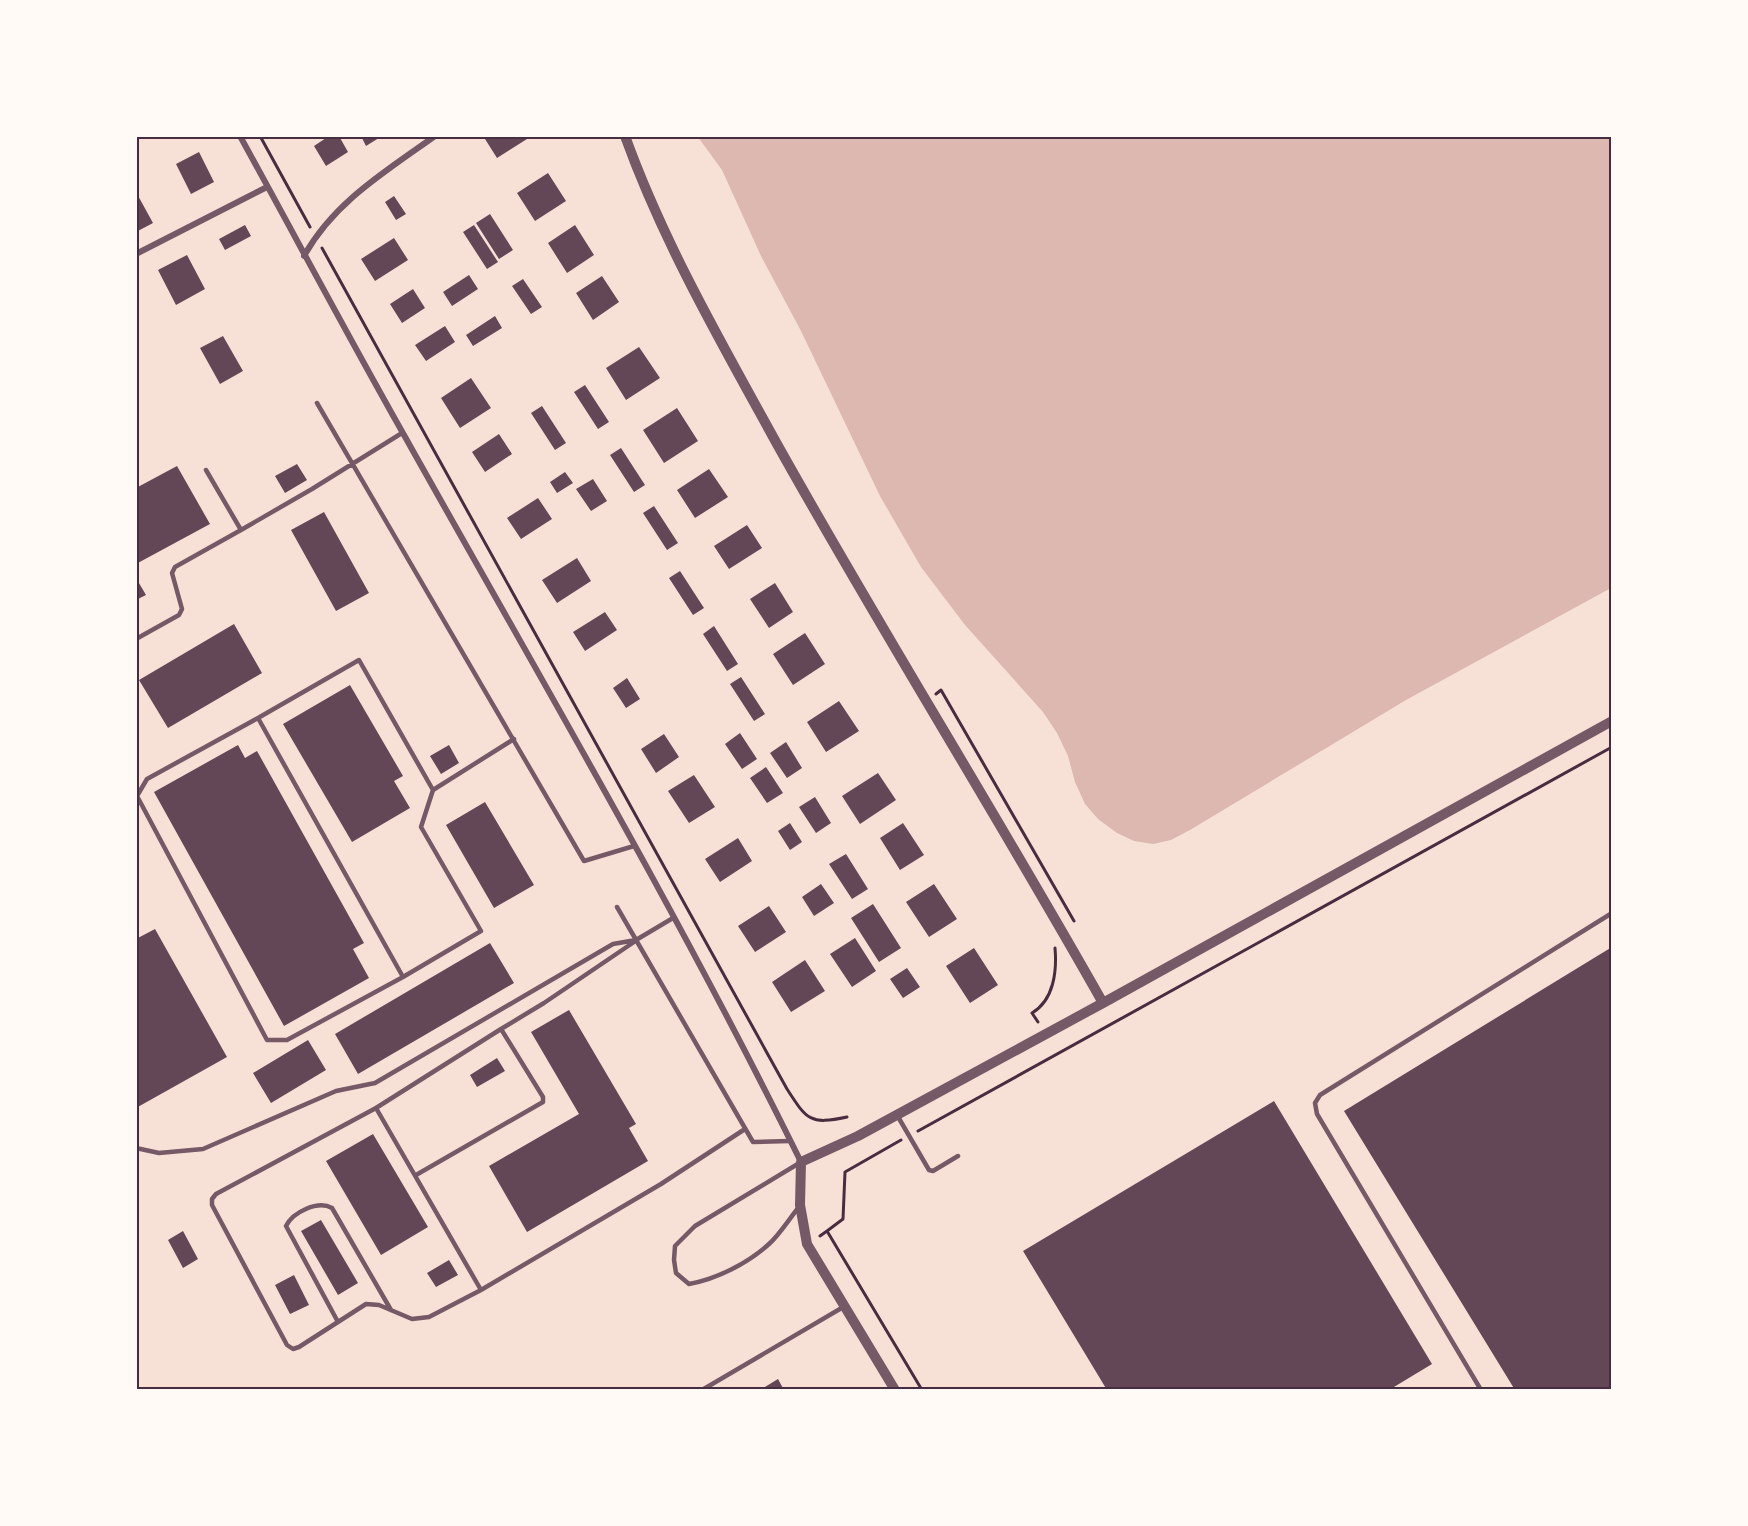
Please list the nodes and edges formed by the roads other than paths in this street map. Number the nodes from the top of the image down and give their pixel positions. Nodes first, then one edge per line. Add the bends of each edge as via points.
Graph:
1 (240, 136) edge
2 (435, 136) edge
3 (625, 136) edge
4 (267, 187) junction
5 (136, 254) edge
6 (304, 256) junction
7 (317, 402) dead end
8 (402, 433) junction
9 (352, 463) junction
10 (206, 470) dead end
11 (241, 530) junction
12 (136, 639) edge
13 (258, 717) junction
14 (1611, 721) edge
15 (514, 739) junction
16 (433, 790) junction
17 (634, 846) junction
18 (617, 907) dead end
19 (1611, 913) edge
20 (673, 918) junction
21 (636, 940) junction
22 (403, 977) junction
23 (1103, 1003) junction
24 (501, 1029) junction
25 (376, 1108) junction
26 (897, 1114) junction
27 (746, 1130) junction
28 (790, 1141) junction
29 (136, 1148) edge
30 (958, 1156) dead end
31 (801, 1162) junction
32 (416, 1175) junction
33 (800, 1205) junction
34 (481, 1290) junction
35 (845, 1306) junction
36 (391, 1310) junction
37 (338, 1322) junction
38 (702, 1389) edge
39 (895, 1389) edge
40 (1481, 1389) edge

1 - 4 street
2 - 6 street via 368,182 315,236
3 - 23 street via 641,180 714,330 810,503
4 - 5 street
4 - 6 street
6 - 8 street
7 - 9 lane
8 - 9 lane
8 - 17 street
9 - 11 lane
9 - 15 lane
10 - 11 lane
11 - 12 lane via 175,567 172,573 182,609 179,615
13 - 16 lane via 359,660
13 - 22 lane
13 - 22 lane via 147,779 137,796 267,1040 287,1040
14 - 23 street
15 - 16 lane
15 - 17 lane via 584,861
16 - 22 lane via 421,827 481,931
17 - 20 street
18 - 21 lane
19 - 40 lane via 1320,1095 1315,1103 1317,1114
20 - 21 lane
20 - 28 street
21 - 24 lane
21 - 27 lane
21 - 29 lane via 613,944 375,1083 336,1091 203,1149 159,1153
23 - 26 street
24 - 25 lane
24 - 32 lane via 543,1102
25 - 32 lane
25 - 37 lane via 213,1199 212,1205 287,1345 299,1347
26 - 30 lane via 929,1170
26 - 31 street
27 - 28 lane via 753,1142
27 - 34 lane
28 - 31 street
31 - 33 street
31 - 33 lane via 695,1226 675,1246 676,1273 689,1284 731,1270 769,1244
32 - 34 lane
33 - 35 street via 807,1244
34 - 36 lane via 429,1317 412,1319
35 - 38 lane
35 - 39 street
36 - 37 lane via 366,1304
36 - 37 lane via 332,1208 315,1205 289,1220 286,1226

